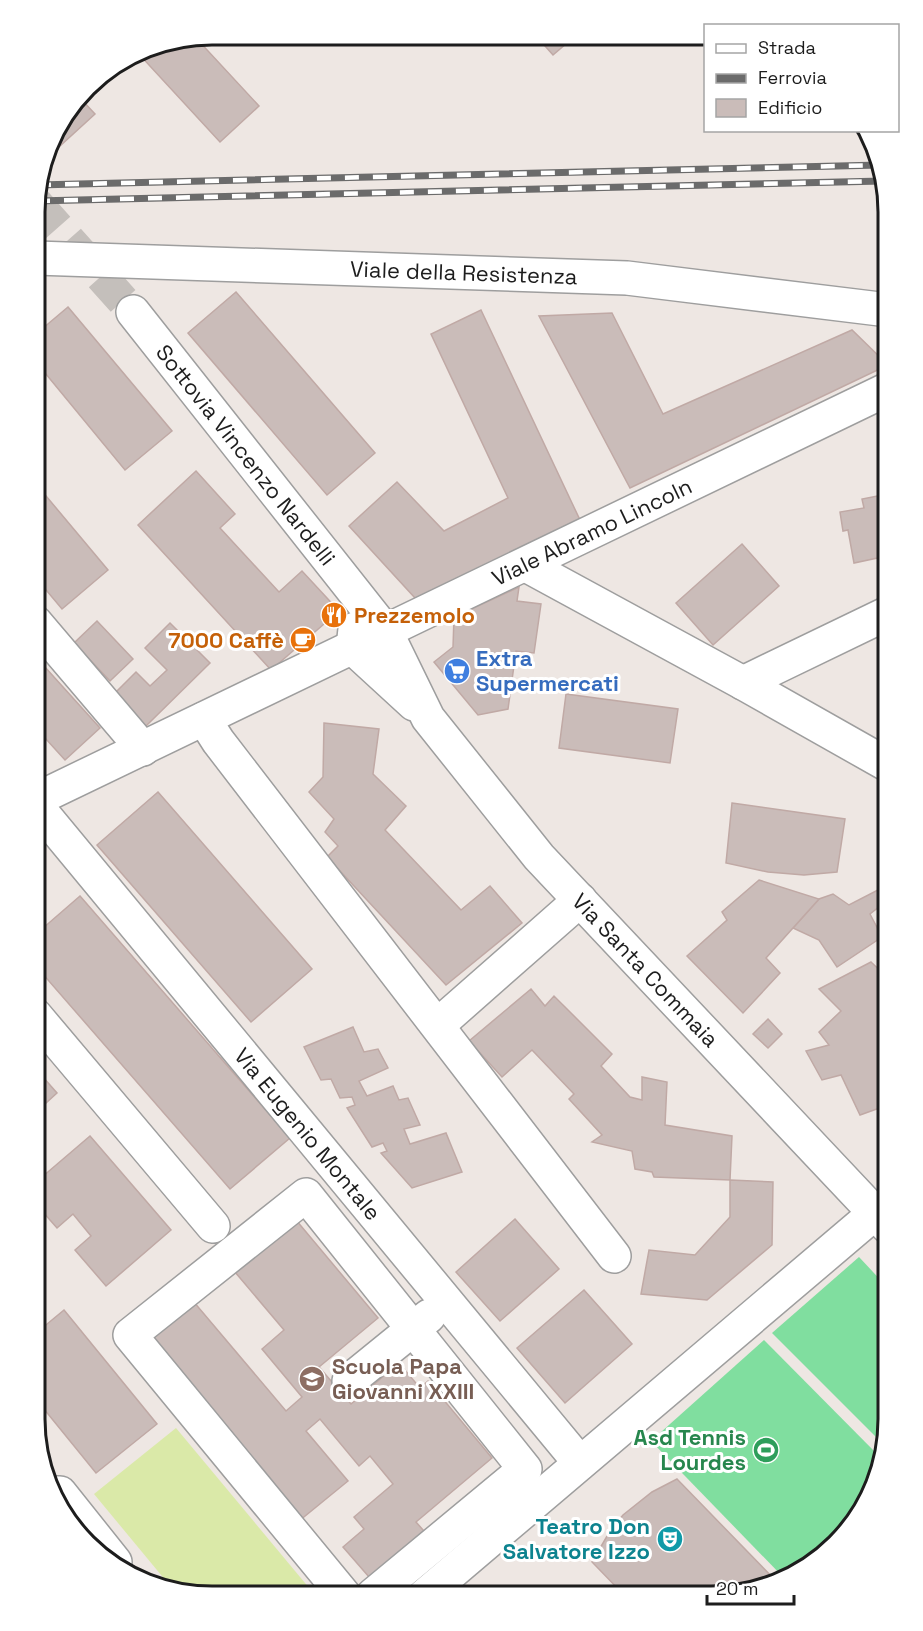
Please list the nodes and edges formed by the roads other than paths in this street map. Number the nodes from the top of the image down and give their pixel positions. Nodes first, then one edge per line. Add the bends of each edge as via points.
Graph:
1 (45, 258) edge
2 (878, 309) edge
3 (133, 312) tunnel mouth
4 (878, 393) edge
5 (526, 565) junction
6 (358, 597) junction
7 (878, 618) edge
8 (386, 632) junction
9 (45, 635) edge
10 (353, 648) junction
11 (743, 683) junction
12 (428, 718) junction
13 (204, 719) junction
14 (143, 749) junction
15 (878, 759) edge
16 (45, 797) edge
17 (45, 814) edge
18 (580, 900) junction
19 (438, 1025) junction
20 (45, 1027) edge
21 (878, 1213) edge
22 (878, 1224) edge
23 (213, 1226) dead end
24 (614, 1256) dead end
25 (446, 1301) junction
26 (413, 1329) junction
27 (349, 1381) dead end
28 (580, 1462) junction
29 (67, 1502) edge
30 (99, 1542) edge
31 (337, 1586) edge
32 (385, 1586) edge
33 (436, 1586) edge

1 - 2 street, Viale della Resistenza via 627,278
3 - 6 street, Sottovia Vincenzo Nardelli
4 - 5 street, Viale Abramo Lincoln
5 - 8 street, Viale Abramo Lincoln
5 - 11 street
6 - 8 street, Sottovia Vincenzo Nardelli
6 - 10 street
7 - 11 street
8 - 10 street, Viale Abramo Lincoln
8 - 12 street, Via Santa Commaia
9 - 14 street
10 - 12 street, Via Santa Commaia
10 - 13 street, Viale Abramo Lincoln
11 - 15 street
12 - 18 street, Via Santa Commaia via 539,857
13 - 14 street, Viale Abramo Lincoln
13 - 19 street
14 - 16 street, Viale Abramo Lincoln
17 - 25 street, Via Eugenio Montale
18 - 19 street
18 - 21 street, Via Santa Commaia
19 - 24 street
20 - 23 street
22 - 28 street
25 - 26 street
25 - 28 street, Via Eugenio Montale
26 - 27 street
26 - 31 street via 306,1195 130,1335
26 - 32 street via 525,1469
28 - 33 street
29 - 30 street

